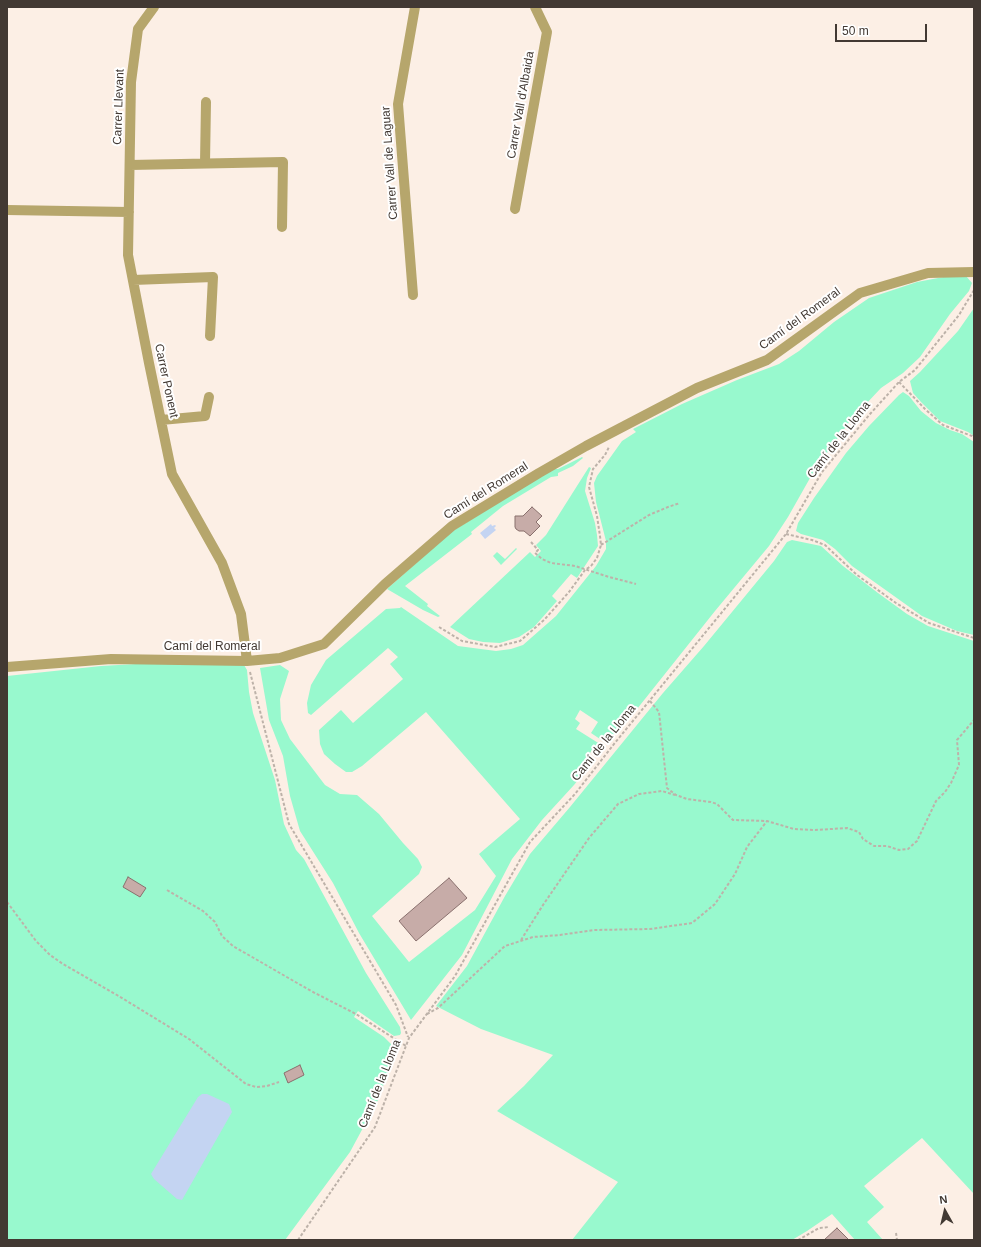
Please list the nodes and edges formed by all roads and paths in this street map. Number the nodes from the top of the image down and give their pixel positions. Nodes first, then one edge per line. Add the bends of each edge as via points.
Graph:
1 (154, 7) edge
2 (415, 7) edge
3 (535, 7) edge
4 (206, 102) dead end
5 (205, 163) junction
6 (130, 165) junction
7 (515, 209) dead end
8 (7, 210) edge
9 (129, 212) junction
10 (282, 227) dead end
11 (974, 272) edge
12 (133, 280) junction
13 (974, 290) edge
14 (413, 295) dead end
15 (210, 336) dead end
16 (899, 382) junction
17 (209, 397) dead end
18 (161, 420) junction
19 (611, 433) junction
20 (974, 438) edge
21 (680, 503) dead end
22 (786, 534) junction
23 (531, 542) dead end
24 (601, 545) junction
25 (585, 570) junction
26 (636, 584) dead end
27 (439, 627) dead end
28 (974, 638) edge
29 (247, 661) junction
30 (7, 667) edge
31 (650, 701) junction
32 (974, 720) edge
33 (676, 795) junction
34 (767, 821) junction
35 (167, 890) dead end
36 (7, 902) edge
37 (520, 941) junction
38 (426, 1014) junction
39 (409, 1038) junction
40 (406, 1046) junction
41 (279, 1082) dead end
42 (829, 1227) dead end
43 (896, 1233) dead end
44 (298, 1240) edge
45 (798, 1240) edge
46 (898, 1240) edge

1 - 6 street, Carrer Llevant via 138,29 131,82
2 - 14 street, Carrer Vall de Laguar via 398,104
3 - 7 street, Carrer Vall d'Albaida via 547,32
4 - 5 street
5 - 6 street
5 - 10 street via 283,162
6 - 9 street, Carrer Llevant
8 - 9 street
9 - 12 street, Carrer Ponent via 128,255
11 - 19 street, Camí del Romeral via 928,273 860,293 767,360 697,388
12 - 15 street via 212,277
12 - 18 street, Carrer Ponent
13 - 16 path, Camí de la Lloma via 959,314 915,370
16 - 20 path via 943,425
16 - 22 path, Camí de la Lloma via 822,472
17 - 18 street via 205,416
18 - 29 street, Carrer Ponent via 172,474 222,563 241,614
19 - 24 path via 605,455 593,469 589,487
19 - 29 street, Camí del Romeral via 452,526 386,584 324,644 280,658
21 - 24 path via 648,515
22 - 28 path via 826,545 857,575 896,603 929,623
22 - 31 path, Camí de la Lloma
23 - 25 path via 538,550 535,553 542,559
24 - 25 path via 597,558
25 - 26 path
25 - 27 path via 544,620 520,641 495,647 462,641
29 - 30 street, Camí del Romeral via 111,659
29 - 39 path via 290,824 396,1005
31 - 33 path via 659,712 667,788
31 - 38 path, Camí de la Lloma via 575,794 530,842 455,976
32 - 34 path via 957,740 959,765 951,783 936,801 917,841 908,849 874,846 863,839 859,832 847,828 794,829
33 - 34 path via 717,804 733,820
33 - 37 path via 662,791 639,794 618,804 585,844
34 - 37 path via 748,847 735,874 715,904 692,923 650,929 594,930 560,936 533,937
35 - 40 path via 203,911 233,946 356,1014
36 - 41 path via 36,941 62,964 189,1039 246,1084 256,1087
37 - 38 path via 505,946 438,1008
38 - 39 path, Camí de la Lloma
39 - 40 path, Camí de la Lloma
40 - 44 path, Camí de la Lloma via 376,1127
42 - 45 path via 820,1228
43 - 46 path

